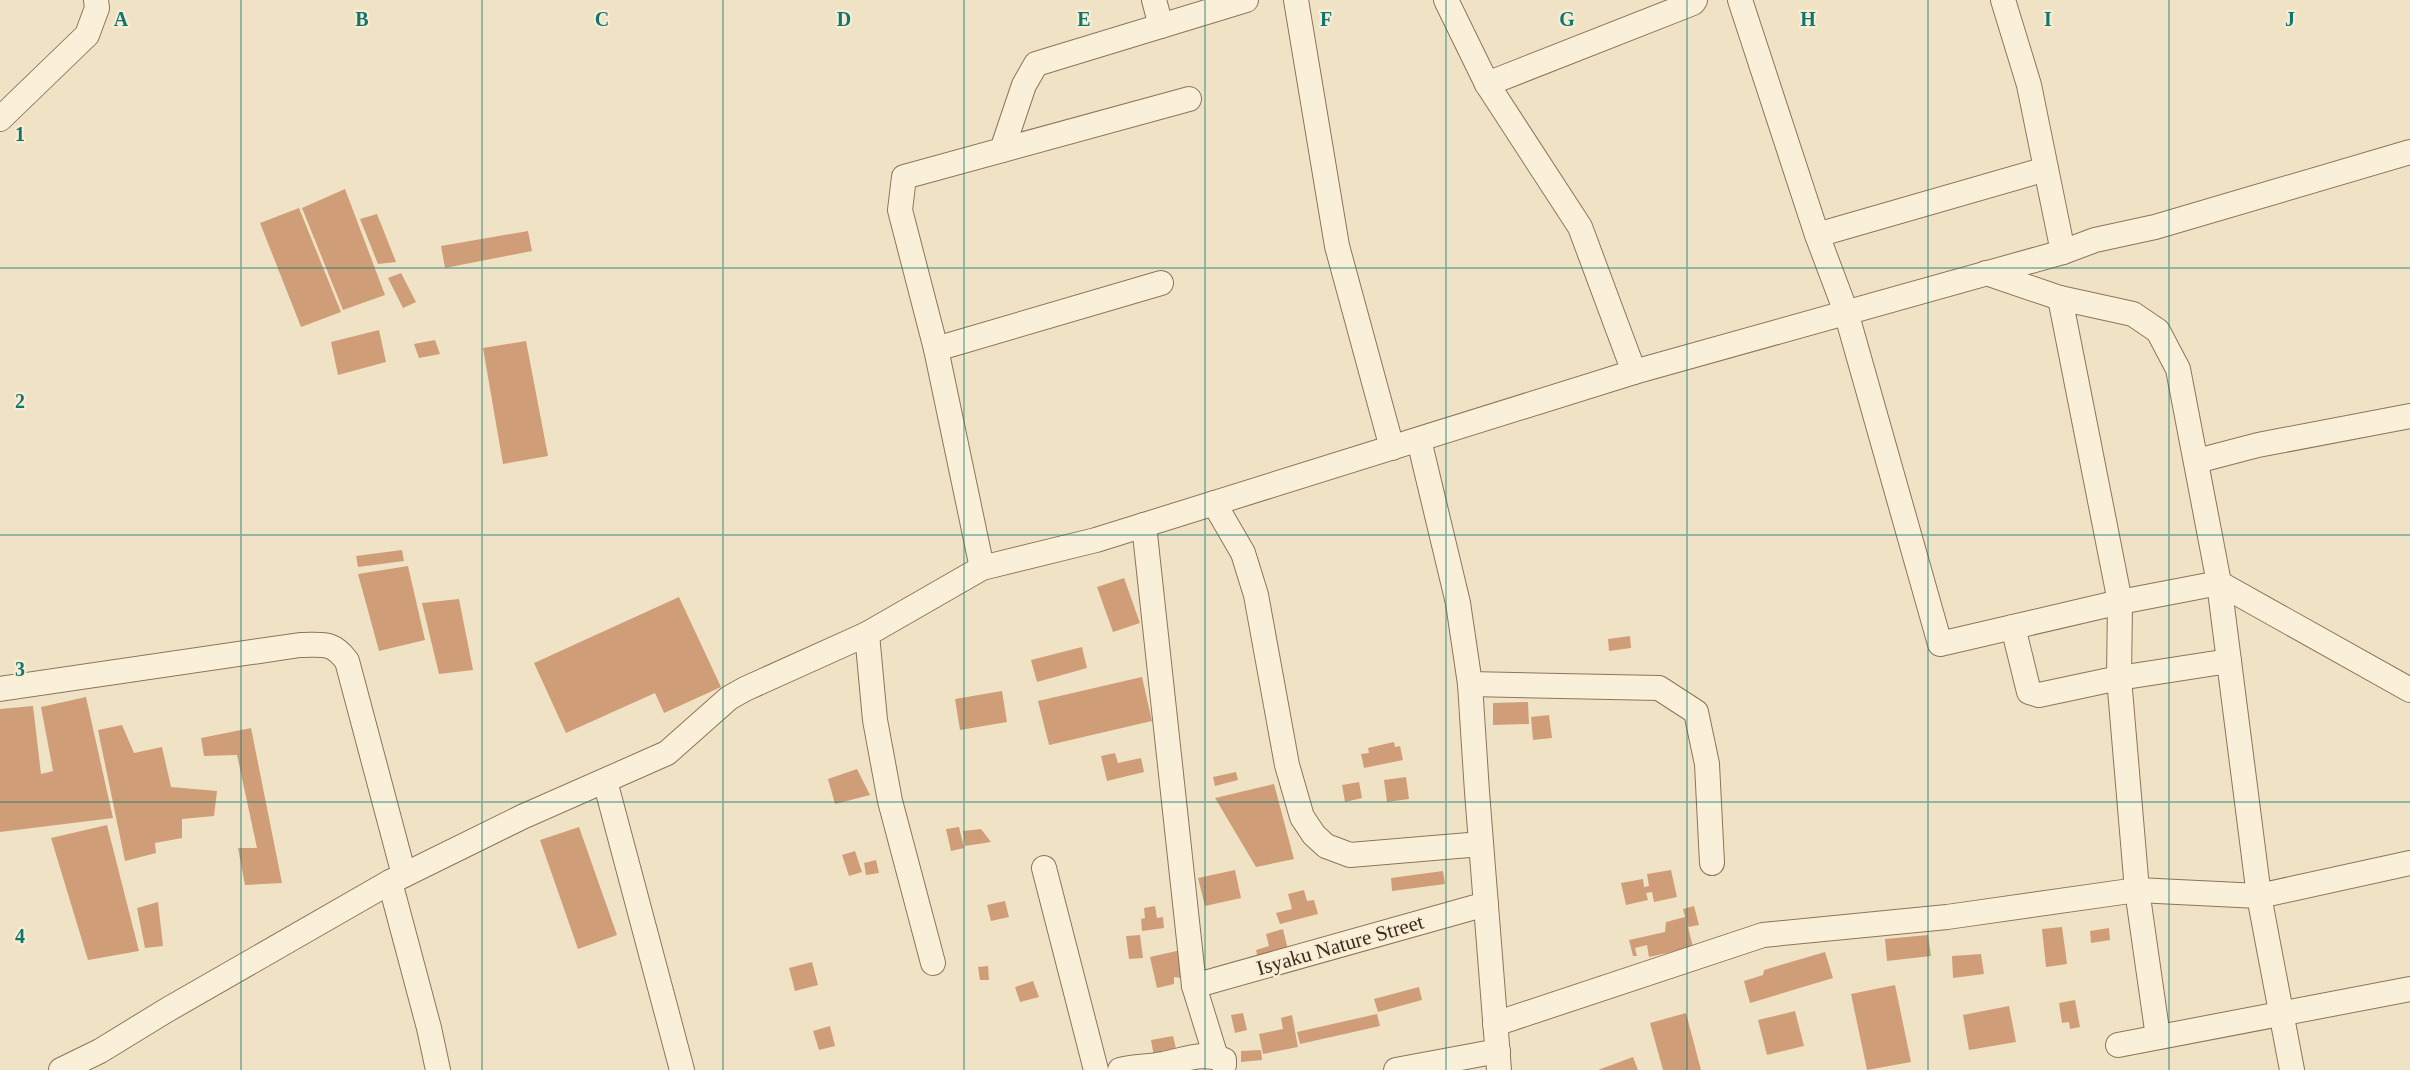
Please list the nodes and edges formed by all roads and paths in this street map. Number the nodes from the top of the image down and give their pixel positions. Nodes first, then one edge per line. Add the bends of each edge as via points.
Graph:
1 (96, 0) edge
2 (1154, 0) edge
3 (1246, 0) edge
4 (1296, 0) edge
5 (1446, 0) edge
6 (1695, 0) edge
7 (1740, 0) edge
8 (2003, 0) edge
9 (1161, 26) junction
10 (1486, 84) junction
11 (1189, 99) dead end
12 (0, 119) edge
13 (1002, 150) junction
14 (2410, 152) edge
15 (2046, 169) junction
16 (1817, 235) junction
17 (2063, 252) junction
18 (1986, 273) junction
19 (1161, 283) dead end
20 (2060, 298) junction
21 (1846, 312) junction
22 (936, 349) junction
23 (1634, 372) junction
24 (2410, 416) edge
25 (1419, 440) junction
26 (1392, 448) junction
27 (2197, 461) junction
28 (1214, 504) junction
29 (1144, 525) junction
30 (982, 568) junction
31 (2219, 583) junction
32 (2120, 602) junction
33 (2013, 627) junction
34 (867, 634) junction
35 (2229, 661) junction
36 (2119, 678) junction
37 (1470, 684) junction
38 (0, 689) edge
39 (2410, 690) edge
40 (605, 781) junction
41 (1481, 844) junction
42 (1712, 863) dead end
43 (2410, 863) edge
44 (1044, 868) dead end
45 (397, 879) junction
46 (2137, 890) junction
47 (2259, 896) junction
48 (1486, 904) junction
49 (933, 963) dead end
50 (1194, 986) junction
51 (2410, 989) edge
52 (2281, 1014) junction
53 (1495, 1024) junction
54 (2158, 1037) junction
55 (2118, 1045) dead end
56 (1499, 1061) edge
57 (1220, 1063) edge
58 (62, 1070) edge
59 (438, 1070) edge
60 (682, 1070) edge
61 (1096, 1070) edge
62 (1120, 1070) edge
63 (1396, 1070) edge
64 (2292, 1070) edge

1 - 12 street via 87,35
2 - 9 street
3 - 9 street
4 - 26 street via 1337,246
5 - 10 street
6 - 10 street
7 - 16 street
8 - 15 street via 2029,85
9 - 13 street via 1036,64 1024,85
10 - 23 street via 1580,227
11 - 13 street
13 - 22 street via 904,177 900,210
14 - 17 street
15 - 16 street
15 - 17 street
16 - 21 street
17 - 18 street
18 - 20 street
18 - 21 street
19 - 22 street
20 - 27 street via 2133,314 2158,331 2178,369
20 - 32 street
21 - 23 street
21 - 33 street via 1940,644
22 - 30 street
23 - 25 street
24 - 27 street via 2258,445
25 - 26 street
25 - 37 street via 1458,603
26 - 28 street
27 - 31 street
28 - 29 street
28 - 41 street via 1243,553 1256,595 1287,765 1302,817 1314,835 1326,846 1350,855
29 - 30 street
29 - 50 street
30 - 34 street
31 - 32 street
31 - 35 street
31 - 39 street
32 - 33 street
32 - 36 street
33 - 36 street via 2029,692 2039,695
34 - 40 street via 745,689 729,698 667,753
34 - 49 street via 875,720 890,801
35 - 36 street
35 - 47 street
36 - 46 street
37 - 41 street
37 - 42 street via 1659,688 1696,712 1707,764
38 - 45 street via 300,645 338,648 347,661
40 - 45 street
40 - 60 street
41 - 48 street
43 - 47 street
44 - 61 street
45 - 58 street
45 - 59 street
46 - 47 street
46 - 53 street via 1947,917 1763,935
46 - 54 street
47 - 52 street
48 - 50 street, Isyaku Nature Street
48 - 53 street
50 - 57 street
51 - 52 street
52 - 54 street
52 - 64 street
53 - 56 street
54 - 55 street
56 - 63 street
57 - 62 street via 1182,1058

